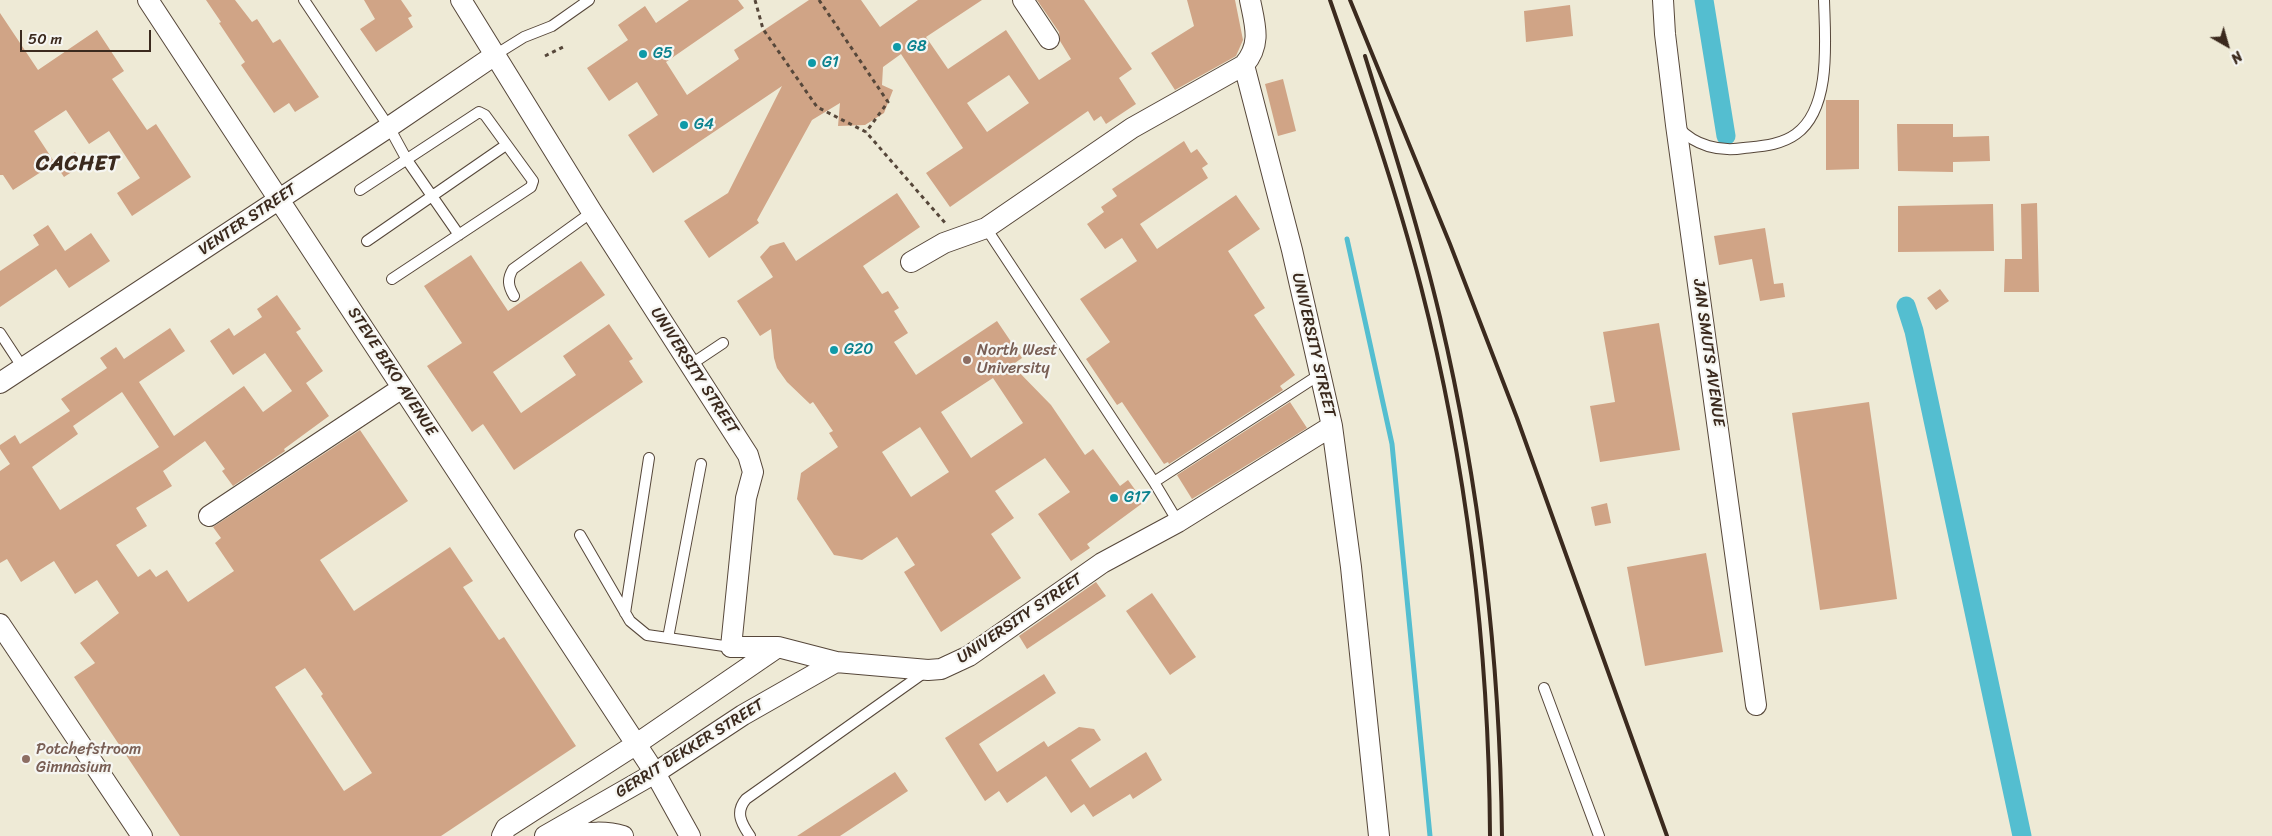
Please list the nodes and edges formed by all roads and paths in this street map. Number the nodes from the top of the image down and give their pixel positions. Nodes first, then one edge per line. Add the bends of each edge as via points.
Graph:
1 (148, 0) edge
2 (304, 0) edge
3 (461, 0) edge
4 (589, 0) edge
5 (755, 0) edge
6 (819, 0) edge
7 (1023, 0) edge
8 (1250, 0) edge
9 (1662, 0) edge
10 (1824, 0) edge
11 (1049, 40) dead end
12 (564, 46) dead end
13 (495, 55) junction
14 (545, 56) dead end
15 (1244, 65) junction
16 (1676, 125) junction
17 (389, 127) junction
18 (866, 132) junction
19 (506, 145) junction
20 (407, 160) junction
21 (360, 190) dead end
22 (431, 196) junction
23 (279, 199) junction
24 (592, 212) junction
25 (986, 228) junction
26 (459, 235) junction
27 (958, 238) junction
28 (367, 240) dead end
29 (911, 262) dead end
30 (392, 279) dead end
31 (514, 296) dead end
32 (0, 333) edge
33 (723, 344) dead end
34 (690, 365) junction
35 (23, 368) junction
36 (1319, 375) junction
37 (0, 383) edge
38 (402, 388) junction
39 (1332, 426) junction
40 (649, 458) dead end
41 (701, 464) dead end
42 (1154, 482) junction
43 (209, 516) dead end
44 (1178, 522) junction
45 (580, 535) dead end
46 (625, 613) junction
47 (0, 624) edge
48 (668, 638) junction
49 (730, 647) junction
50 (778, 647) junction
51 (836, 662) junction
52 (928, 670) junction
53 (1544, 688) dead end
54 (1756, 705) dead end
55 (635, 744) junction
56 (655, 773) junction
57 (142, 836) edge
58 (502, 836) edge
59 (545, 836) edge
60 (570, 836) edge
61 (623, 836) edge
62 (690, 836) edge
63 (750, 836) edge
64 (1379, 836) edge
65 (1599, 836) edge

1 - 23 street, STEVE BIKO AVENUE
2 - 17 lane
3 - 13 street, UNIVERSITY STREET
4 - 13 lane via 552,26 524,37
5 - 18 path via 763,29 817,107
6 - 18 path via 888,102
7 - 11 street
8 - 15 street via 1256,46
9 - 16 street, JAN SMUTS AVENUE
10 - 16 lane via 1826,62 1821,90 1805,126 1796,135 1780,143 1722,150 1688,138
12 - 14 path
13 - 17 street, VENTER STREET
13 - 24 street, UNIVERSITY STREET
15 - 25 street via 1132,128
15 - 36 street, UNIVERSITY STREET via 1292,250
16 - 54 street, JAN SMUTS AVENUE
17 - 20 lane
17 - 23 street, VENTER STREET
18 - 27 path
19 - 20 lane via 485,115 479,112
19 - 22 lane
19 - 26 lane via 533,184
20 - 21 lane
20 - 22 lane
22 - 26 lane
22 - 28 lane
23 - 35 street, VENTER STREET
23 - 38 street, STEVE BIKO AVENUE
24 - 31 lane via 513,269 508,286
24 - 34 street, UNIVERSITY STREET
25 - 27 street
25 - 42 lane
26 - 30 lane
27 - 29 street
32 - 35 lane
33 - 34 lane
34 - 49 street, UNIVERSITY STREET via 748,455 753,472 746,498
35 - 37 street, VENTER STREET
36 - 39 street, UNIVERSITY STREET
36 - 42 lane
38 - 43 street
38 - 55 street, STEVE BIKO AVENUE
39 - 44 street, UNIVERSITY STREET
39 - 64 street via 1351,567
40 - 46 lane
41 - 48 lane
42 - 44 lane
44 - 52 street, UNIVERSITY STREET via 1102,563 969,656
45 - 46 lane
46 - 48 lane via 646,635
47 - 57 street
48 - 49 lane
49 - 50 street, UNIVERSITY STREET
50 - 51 street, UNIVERSITY STREET
50 - 55 street, GERRIT DEKKER STREET
51 - 52 street, UNIVERSITY STREET
51 - 56 street, GERRIT DEKKER STREET via 743,715
52 - 63 lane via 746,798 740,810 740,820
53 - 65 lane
55 - 56 street, STEVE BIKO AVENUE
55 - 58 street, GERRIT DEKKER STREET via 506,828
56 - 59 street, GERRIT DEKKER STREET
56 - 62 street, STEVE BIKO AVENUE
60 - 61 street via 583,833

